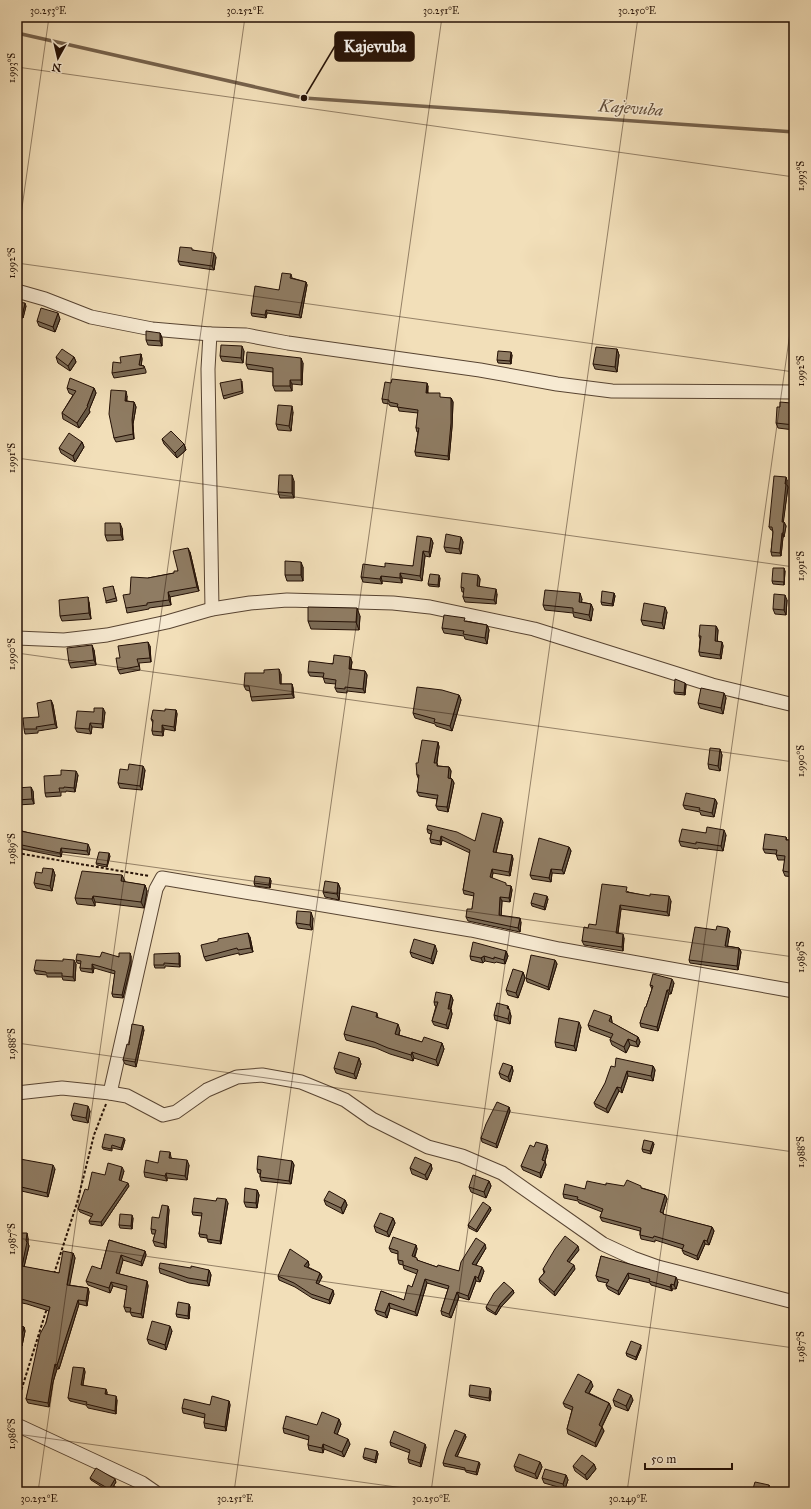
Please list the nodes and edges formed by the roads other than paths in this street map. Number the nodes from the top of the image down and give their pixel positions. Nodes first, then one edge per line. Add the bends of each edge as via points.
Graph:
1 (17, 291) edge
2 (210, 334) junction
3 (794, 392) edge
4 (212, 609) junction
5 (17, 638) edge
6 (794, 705) edge
7 (794, 991) edge
8 (17, 1092) edge
9 (110, 1093) junction
10 (794, 1302) edge
11 (17, 1425) edge
12 (155, 1492) edge

1 - 2 street via 91,317 152,329
2 - 3 street via 246,335 612,391
2 - 4 street via 208,370
4 - 5 street via 160,624 107,635 64,640
4 - 6 street via 287,600 393,603 430,607 534,629 705,683
7 - 9 street via 559,949 471,930 162,878 156,890
8 - 9 street via 62,1088
9 - 10 street via 127,1096 163,1115 176,1112 207,1090 237,1077 262,1075 302,1082 345,1100 372,1119 428,1147 462,1156 502,1173 603,1244 633,1258
11 - 12 street

